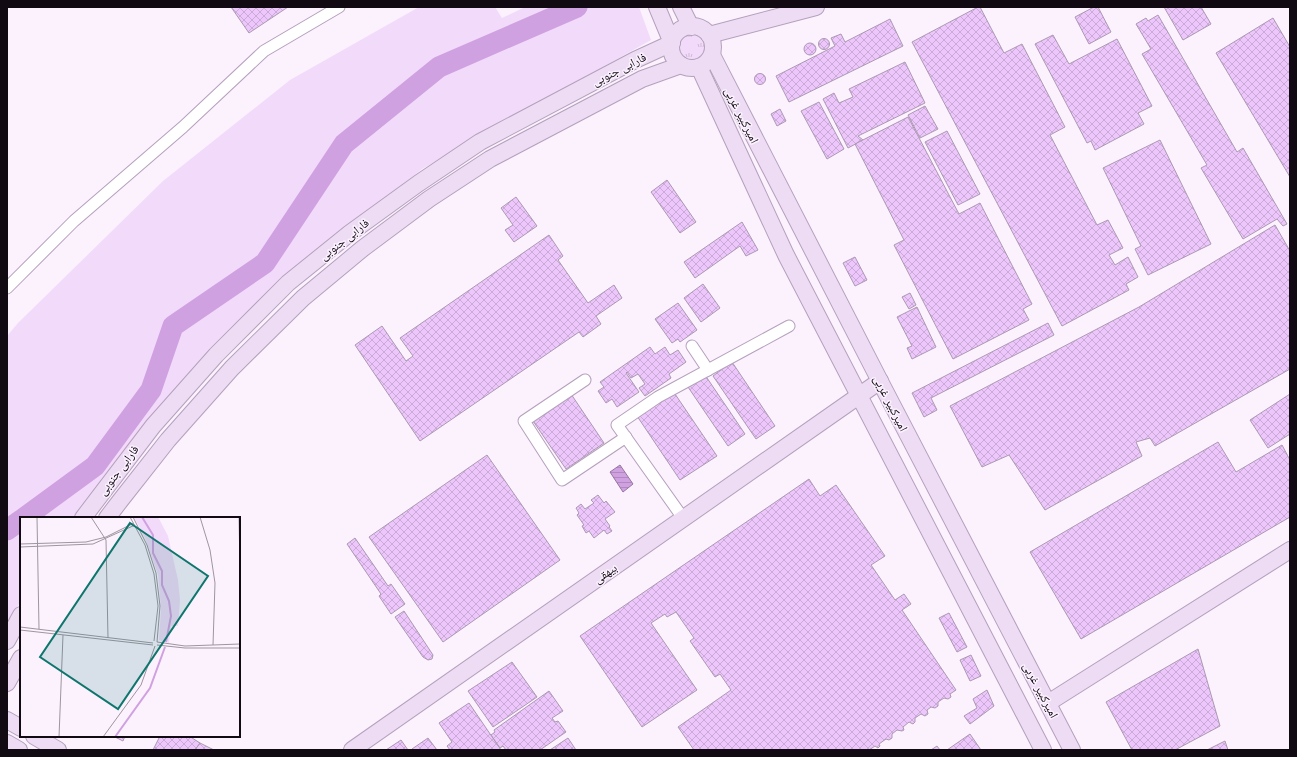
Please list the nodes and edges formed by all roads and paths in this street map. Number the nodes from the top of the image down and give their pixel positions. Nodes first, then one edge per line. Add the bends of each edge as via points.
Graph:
1 (339, 7) edge
2 (657, 7) edge
3 (681, 7) edge
4 (816, 7) edge
5 (691, 27) junction
6 (709, 36) junction
7 (672, 43) junction
8 (712, 55) junction
9 (681, 65) junction
10 (699, 67) junction
11 (7, 288) edge
12 (789, 326) dead end
13 (692, 346) dead end
14 (708, 370) junction
15 (585, 380) dead end
16 (880, 381) junction
17 (858, 395) junction
18 (626, 437) junction
19 (84, 517) edge
20 (108, 517) edge
21 (683, 518) junction
22 (1290, 550) edge
23 (20, 617) edge
24 (7, 641) edge
25 (20, 660) edge
26 (7, 683) edge
27 (1048, 703) junction
28 (7, 720) edge
29 (20, 727) edge
30 (36, 737) edge
31 (7, 743) edge
32 (19, 750) edge
33 (58, 750) edge
34 (352, 750) edge
35 (1043, 750) edge
36 (1072, 750) edge

1 - 11 street via 264,52 183,127 74,221
2 - 7 street
3 - 5 street
4 - 6 street
5 - 6 street via 704,31
5 - 7 street via 679,32
6 - 8 street via 713,48
7 - 9 street via 673,55
7 - 19 street, فارابی جنوبی via 480,142 350,233 288,284 216,355 153,426
8 - 10 street
8 - 16 street, امیرکبیر غربی
9 - 10 street
9 - 20 street, فارابی جنوبی via 642,79 490,159 429,199 362,249 303,298 232,368 168,440
10 - 17 street, امیرکبیر غربی via 786,255
12 - 14 street
13 - 14 street
14 - 18 street via 658,397 617,425
15 - 18 street via 524,421 562,480
16 - 17 street, بیهقی
16 - 27 street, امیرکبیر غربی
17 - 21 street, بیهقی
17 - 35 street, امیرکبیر غربی
18 - 21 street
21 - 34 street, بیهقی
22 - 27 street
23 - 24 street
25 - 26 street
27 - 36 street, امیرکبیر غربی
28 - 29 street
30 - 33 street
31 - 32 street

